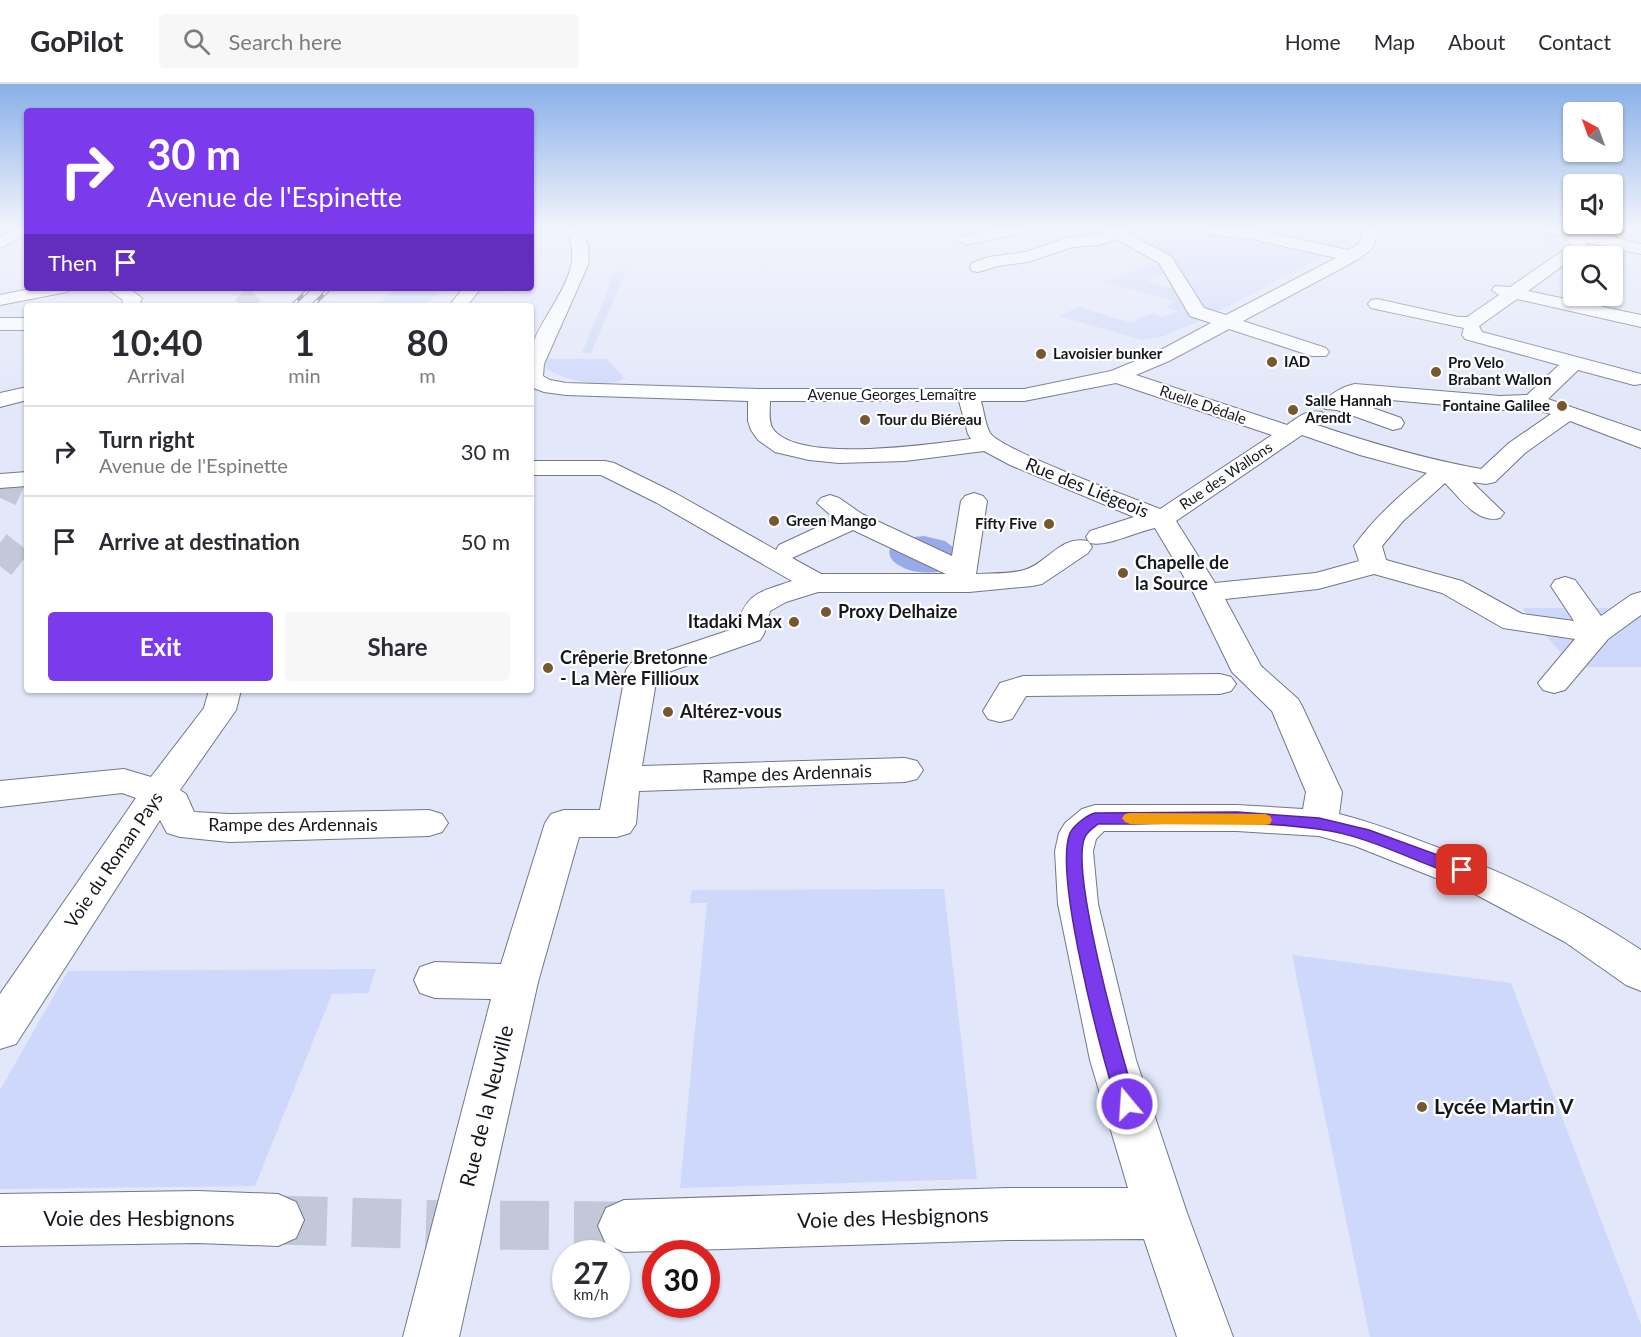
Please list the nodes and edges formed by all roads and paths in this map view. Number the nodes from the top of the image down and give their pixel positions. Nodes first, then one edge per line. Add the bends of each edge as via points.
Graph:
1 (571, 287) edge
2 (1182, 287) edge
3 (1292, 287) edge
4 (1514, 287) edge
5 (46, 291) edge
6 (120, 291) edge
7 (470, 291) edge
8 (1507, 292) junction
9 (0, 300) edge
10 (131, 303) edge
11 (460, 303) edge
12 (1635, 317) edge
13 (1230, 321) junction
14 (0, 324) edge
15 (24, 324) edge
16 (1320, 352) dead end
17 (1574, 363) junction
18 (534, 364) edge
19 (1117, 376) junction
20 (1639, 377) edge
21 (534, 380) edge
22 (24, 394) edge
23 (758, 395) junction
24 (968, 395) junction
25 (0, 400) edge
26 (1533, 402) junction
27 (1321, 412) junction
28 (1566, 414) junction
29 (1393, 423) dead end
30 (1639, 437) edge
31 (988, 444) junction
32 (534, 468) edge
33 (1445, 470) junction
34 (24, 479) edge
35 (0, 482) edge
36 (974, 501) dead end
37 (830, 503) dead end
38 (1491, 513) dead end
39 (1162, 519) junction
40 (853, 520) junction
41 (785, 557) junction
42 (745, 559) dead end
43 (1374, 565) junction
44 (966, 578) junction
45 (815, 583) junction
46 (1565, 586) dead end
47 (1207, 592) junction
48 (1641, 601) edge
49 (1597, 633) junction
50 (668, 641) dead end
51 (698, 651) junction
52 (1554, 683) dead end
53 (1220, 684) dead end
54 (224, 693) edge
55 (1000, 711) dead end
56 (905, 770) dead end
57 (622, 779) junction
58 (0, 794) edge
59 (166, 798) junction
60 (429, 823) dead end
61 (1319, 823) junction
62 (1641, 973) edge
63 (435, 980) dead end
64 (517, 982) junction
65 (0, 1030) edge
66 (1161, 1212) junction
67 (0, 1220) edge
68 (278, 1220) tunnel mouth
69 (624, 1226) tunnel mouth
70 (431, 1337) edge
71 (1205, 1337) edge

1 - 18 street, Avenue Georges Lemaître
2 - 13 street via 1197,312
3 - 13 street, Avenue Georges Lemaître
4 - 8 street
5 - 9 street
6 - 10 street via 133,298
7 - 11 street
8 - 12 street
8 - 17 street via 1472,322 1458,323 1377,304 1369,309 1472,333
13 - 16 street
13 - 19 street, Avenue Georges Lemaître
14 - 15 street
17 - 20 street
17 - 26 street
19 - 24 street, Avenue Georges Lemaître via 1024,395
19 - 27 street, Ruelle Dédale
21 - 23 street, Avenue Georges Lemaître via 544,386 566,389
22 - 25 street
23 - 24 street, Avenue Georges Lemaître
23 - 31 street via 758,418 764,433 786,449 803,454 901,454
24 - 31 street via 979,434
26 - 27 street
26 - 28 street
27 - 29 street
27 - 33 street via 1368,450
27 - 39 street, Rue des Wallons
28 - 30 street
28 - 33 street via 1486,477
31 - 39 street, Rue des Liégeois
32 - 41 street via 603,473 666,498 773,557
33 - 38 street
33 - 43 street via 1374,536 1368,546
34 - 35 street
36 - 44 street
37 - 40 street
39 - 44 street, Rue des Wallons via 1126,526 1089,542 1032,578
39 - 47 street, Rue des Liégeois
40 - 41 street
40 - 44 street
41 - 42 street
41 - 45 street
43 - 47 street via 1318,581
43 - 49 street via 1452,587 1514,622
44 - 45 street, Rue des Wallons via 895,590
45 - 51 street via 757,607 748,634
46 - 49 street
47 - 61 street, Rue des Liégeois via 1248,672 1286,706 1324,792
48 - 49 street
49 - 52 street
50 - 51 street
51 - 57 street via 642,670
53 - 55 street via 1023,686 1011,690
54 - 59 street, Voie du Roman Pays via 220,710
56 - 57 street, Rampe des Ardennais
57 - 64 street, Rue de la Neuville via 617,824 552,824 549,876
58 - 59 street via 124,781
59 - 60 street, Rampe des Ardennais via 180,824 209,827
59 - 65 street, Voie du Roman Pays
61 - 62 street via 1364,834 1485,881 1579,930
61 - 66 street via 1237,818 1095,818 1078,833 1074,851 1080,915 1113,1060
63 - 64 street
64 - 70 street, Rue de la Neuville
66 - 69 street, Voie des Hesbignons
66 - 71 street
67 - 68 street, Voie des Hesbignons via 198,1216

